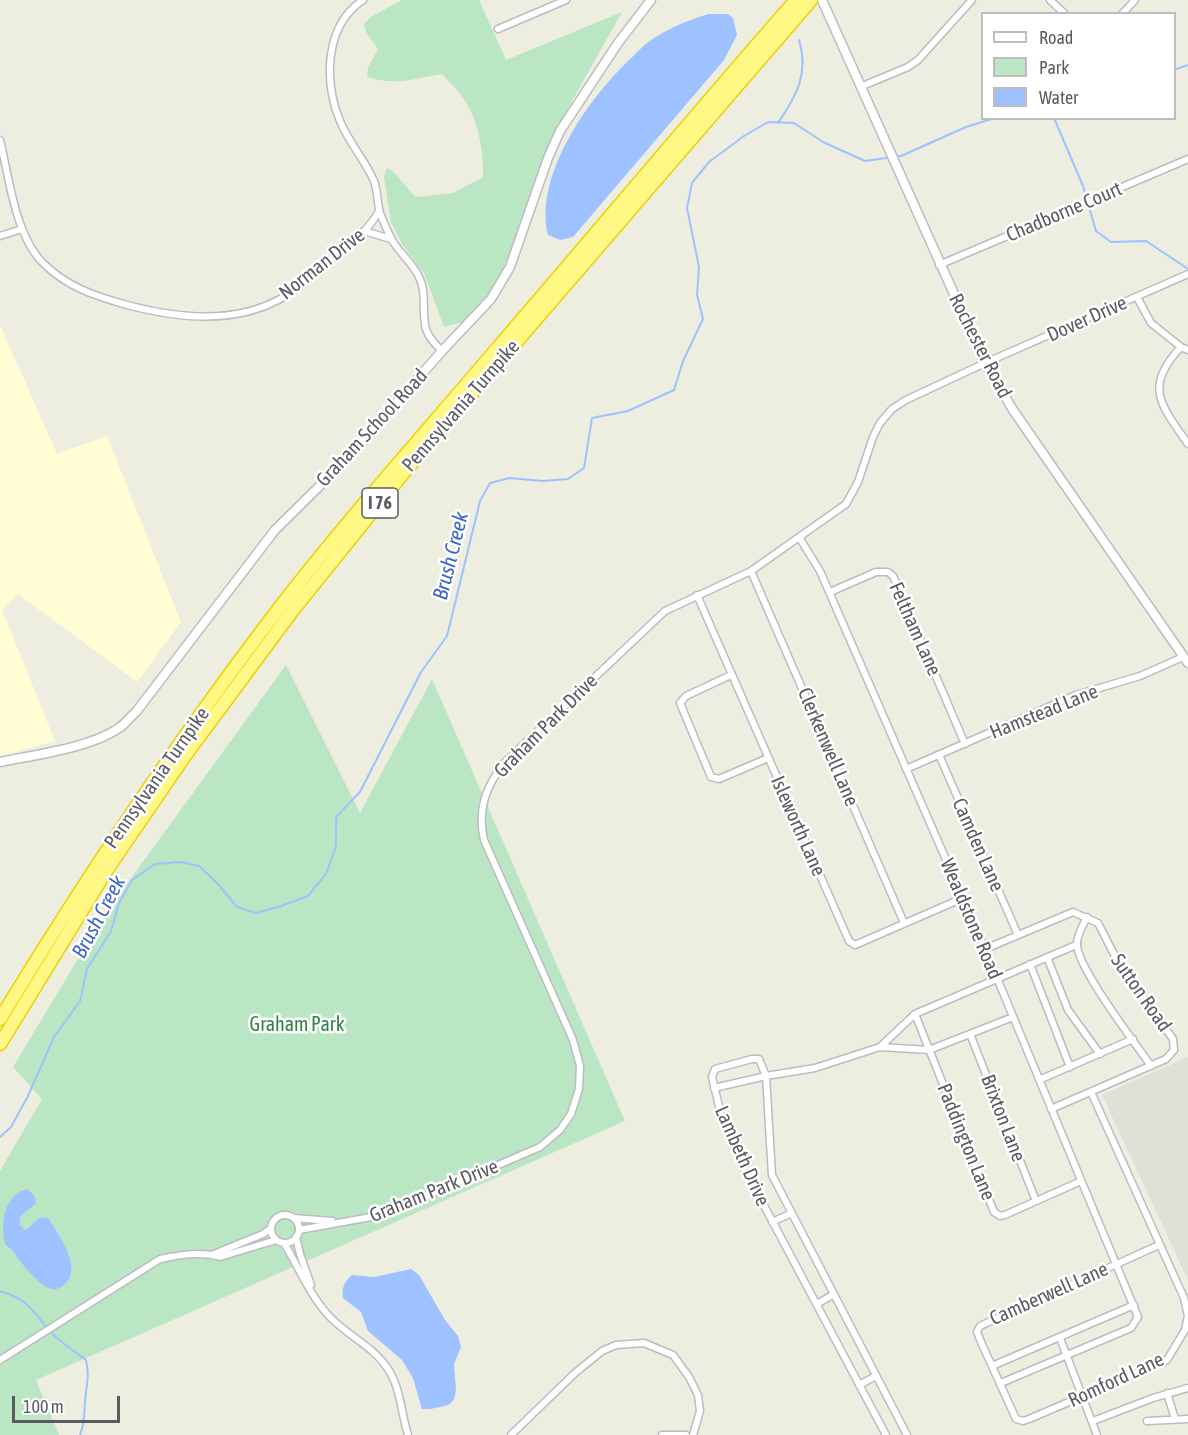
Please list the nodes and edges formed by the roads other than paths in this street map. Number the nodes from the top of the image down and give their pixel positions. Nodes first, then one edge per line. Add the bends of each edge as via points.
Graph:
1 (363, 0) edge
2 (566, 0) edge
3 (651, 0) edge
4 (796, 0) edge
5 (811, 0) edge
6 (822, 0) edge
7 (972, 0) edge
8 (1050, 0) edge
9 (1135, 0) edge
10 (1063, 12) edge
11 (1124, 12) edge
12 (498, 29) dead end
13 (860, 87) junction
14 (0, 140) edge
15 (1188, 159) edge
16 (380, 211) junction
17 (22, 229) junction
18 (364, 231) junction
19 (0, 236) edge
20 (391, 240) junction
21 (939, 265) junction
22 (1188, 274) edge
23 (1137, 297) junction
24 (1181, 347) junction
25 (1188, 350) edge
26 (442, 351) junction
27 (985, 363) junction
28 (1188, 444) edge
29 (799, 537) junction
30 (751, 571) junction
31 (830, 592) junction
32 (697, 595) junction
33 (1186, 658) edge
34 (731, 675) junction
35 (965, 744) junction
36 (939, 755) junction
37 (768, 758) junction
38 (0, 762) edge
39 (906, 769) junction
40 (963, 898) junction
41 (1087, 918) junction
42 (904, 923) junction
43 (1018, 935) junction
44 (1076, 945) junction
45 (985, 949) junction
46 (1047, 957) junction
47 (1030, 964) junction
48 (998, 978) junction
49 (915, 1014) junction
50 (1013, 1017) junction
51 (0, 1019) edge
52 (970, 1034) junction
53 (1133, 1039) junction
54 (0, 1044) edge
55 (880, 1047) junction
56 (929, 1050) junction
57 (1100, 1054) junction
58 (1070, 1066) junction
59 (1151, 1066) junction
60 (766, 1076) junction
61 (1039, 1080) junction
62 (714, 1088) junction
63 (1091, 1092) junction
64 (1051, 1109) junction
65 (1081, 1181) junction
66 (1036, 1201) junction
67 (792, 1213) junction
68 (294, 1218) junction
69 (338, 1222) junction
70 (772, 1222) junction
71 (270, 1229) junction
72 (297, 1234) junction
73 (280, 1242) junction
74 (1159, 1245) junction
75 (213, 1255) junction
76 (1116, 1263) junction
77 (834, 1294) junction
78 (315, 1297) junction
79 (817, 1304) junction
80 (1134, 1305) junction
81 (1059, 1338) junction
82 (1066, 1356) junction
83 (0, 1360) edge
84 (992, 1366) junction
85 (876, 1376) junction
86 (1000, 1383) junction
87 (859, 1384) junction
88 (1188, 1388) edge
89 (1167, 1394) junction
90 (1083, 1396) junction
91 (1175, 1419) junction
92 (1188, 1419) edge
93 (1147, 1420) dead end
94 (1093, 1421) junction
95 (408, 1435) edge
96 (511, 1435) edge
97 (662, 1435) edge
98 (686, 1435) edge
99 (693, 1435) edge
100 (886, 1435) edge
101 (907, 1435) edge
102 (1097, 1435) edge

1 - 16 street, Norman Drive via 348,11 336,34 331,87 340,122 374,181
2 - 12 street
3 - 26 street, Graham School Road via 560,131 510,267 498,288
4 - 51 highway, Pennsylvania Turnpike / I 76 via 393,470 266,626 160,770
5 - 54 highway, Pennsylvania Turnpike / I 76 via 405,471 292,610 108,868
6 - 13 street, Rochester Road
7 - 13 street via 918,60
8 - 10 street
9 - 11 street
13 - 21 street, Rochester Road
14 - 17 street, Norman Drive
15 - 21 street, Chadborne Court
16 - 18 street, Norman Drive
16 - 20 street, Norman Drive
17 - 18 street, Norman Drive via 42,262 72,286 89,294 184,317 240,313 280,299
17 - 19 street
18 - 20 street
20 - 26 street, Norman Drive via 418,274 424,292 425,324
21 - 27 street, Rochester Road
22 - 23 street, Dover Drive
23 - 24 street via 1151,323
23 - 27 street, Dover Drive
24 - 25 street
24 - 28 street via 1166,363 1159,382 1161,402
26 - 38 street, Graham School Road via 350,456 275,530 136,712 119,728 69,747
27 - 29 street, Graham Park Drive via 892,409 873,437 846,504
27 - 33 street, Rochester Road via 1013,410
29 - 30 street, Graham Park Drive
29 - 31 street, Wealdstone Road
30 - 32 street, Graham Park Drive
30 - 42 street, Clerkenwell Lane
31 - 35 street, Feltham Lane via 876,572 893,576
31 - 39 street, Wealdstone Road
32 - 34 street, Isleworth Lane
32 - 69 street, Graham Park Drive via 665,611 505,762 491,780 483,802 484,840 573,1040 580,1066 579,1089 571,1114 540,1147 396,1210
33 - 35 street, Hamstead Lane via 1076,695
34 - 37 street, Isleworth Lane
34 - 37 street via 686,696 680,703 711,777 719,779
35 - 36 street, Hamstead Lane
36 - 39 street, Hamstead Lane
36 - 43 street, Camden Lane
37 - 42 street, Isleworth Lane via 849,941 855,945
39 - 40 street, Wealdstone Road
40 - 42 street, Isleworth Lane
40 - 45 street, Wealdstone Road
41 - 43 street via 1073,912
41 - 44 street
41 - 59 street, Sutton Road via 1098,923 1119,964 1173,1039 1171,1056
43 - 45 street
44 - 46 street, Lambeth Drive
44 - 53 street via 1091,980
45 - 48 street, Wealdstone Road
46 - 47 street, Lambeth Drive
46 - 57 street via 1068,1010
47 - 48 street, Lambeth Drive
47 - 58 street
48 - 49 street, Lambeth Drive
48 - 50 street, Wealdstone Road
49 - 55 street, Lambeth Drive
49 - 56 street
50 - 52 street, Lambeth Drive
50 - 61 street, Wealdstone Road
52 - 56 street, Lambeth Drive
52 - 66 street, Brixton Lane
53 - 57 street
53 - 59 street
55 - 56 street, Lambeth Drive
55 - 60 street, Lambeth Drive via 815,1068
56 - 66 street, Paddington Lane via 994,1212 1005,1215
57 - 58 street
58 - 61 street
59 - 63 street, Sutton Road
60 - 62 street, Lambeth Drive
60 - 62 street, Lambeth Drive via 759,1059 752,1059 715,1069
60 - 67 street, Lambeth Drive via 772,1175
61 - 64 street, Wealdstone Road
62 - 70 street, Lambeth Drive via 722,1119
63 - 64 street, Sutton Road
63 - 74 street, Romford Lane
64 - 65 street, Wealdstone Road
65 - 66 street, Paddington Lane
65 - 76 street, Wealdstone Road
67 - 70 street, Lambeth Drive
67 - 77 street, Lambeth Drive
68 - 69 street, Graham Park Drive
68 - 71 street, Graham Park Drive via 278,1216
68 - 72 street via 298,1223
69 - 72 street, Graham Park Drive
70 - 79 street, Lambeth Drive
71 - 73 street
71 - 75 street, Graham Park Drive
72 - 73 street, Graham Park Drive via 288,1242
72 - 78 street
73 - 75 street, Graham Park Drive via 231,1255
73 - 78 street
74 - 76 street, Camberwell Lane
74 - 90 street, Romford Lane via 1184,1298 1188,1316 1180,1341 1167,1360
75 - 83 street, Graham Park Drive via 160,1259
76 - 80 street, Wealdstone Road
76 - 84 street, Camberwell Lane via 980,1326 977,1332
77 - 79 street
77 - 85 street, Lambeth Drive
78 - 95 street via 336,1324 367,1346 387,1368 402,1404
79 - 87 street, Lambeth Drive
80 - 81 street
80 - 82 street via 1138,1317 1131,1328
81 - 82 street
81 - 84 street
82 - 86 street
82 - 90 street
84 - 86 street, Romford Lane
85 - 87 street
85 - 101 street, Lambeth Drive
86 - 90 street, Romford Lane via 1016,1419 1023,1421
87 - 100 street, Lambeth Drive
88 - 89 street
89 - 91 street
89 - 94 street
90 - 94 street
91 - 92 street
91 - 93 street
94 - 102 street
96 - 99 street via 602,1351 615,1345 644,1343 673,1355 689,1377 698,1395 700,1412
97 - 98 street

